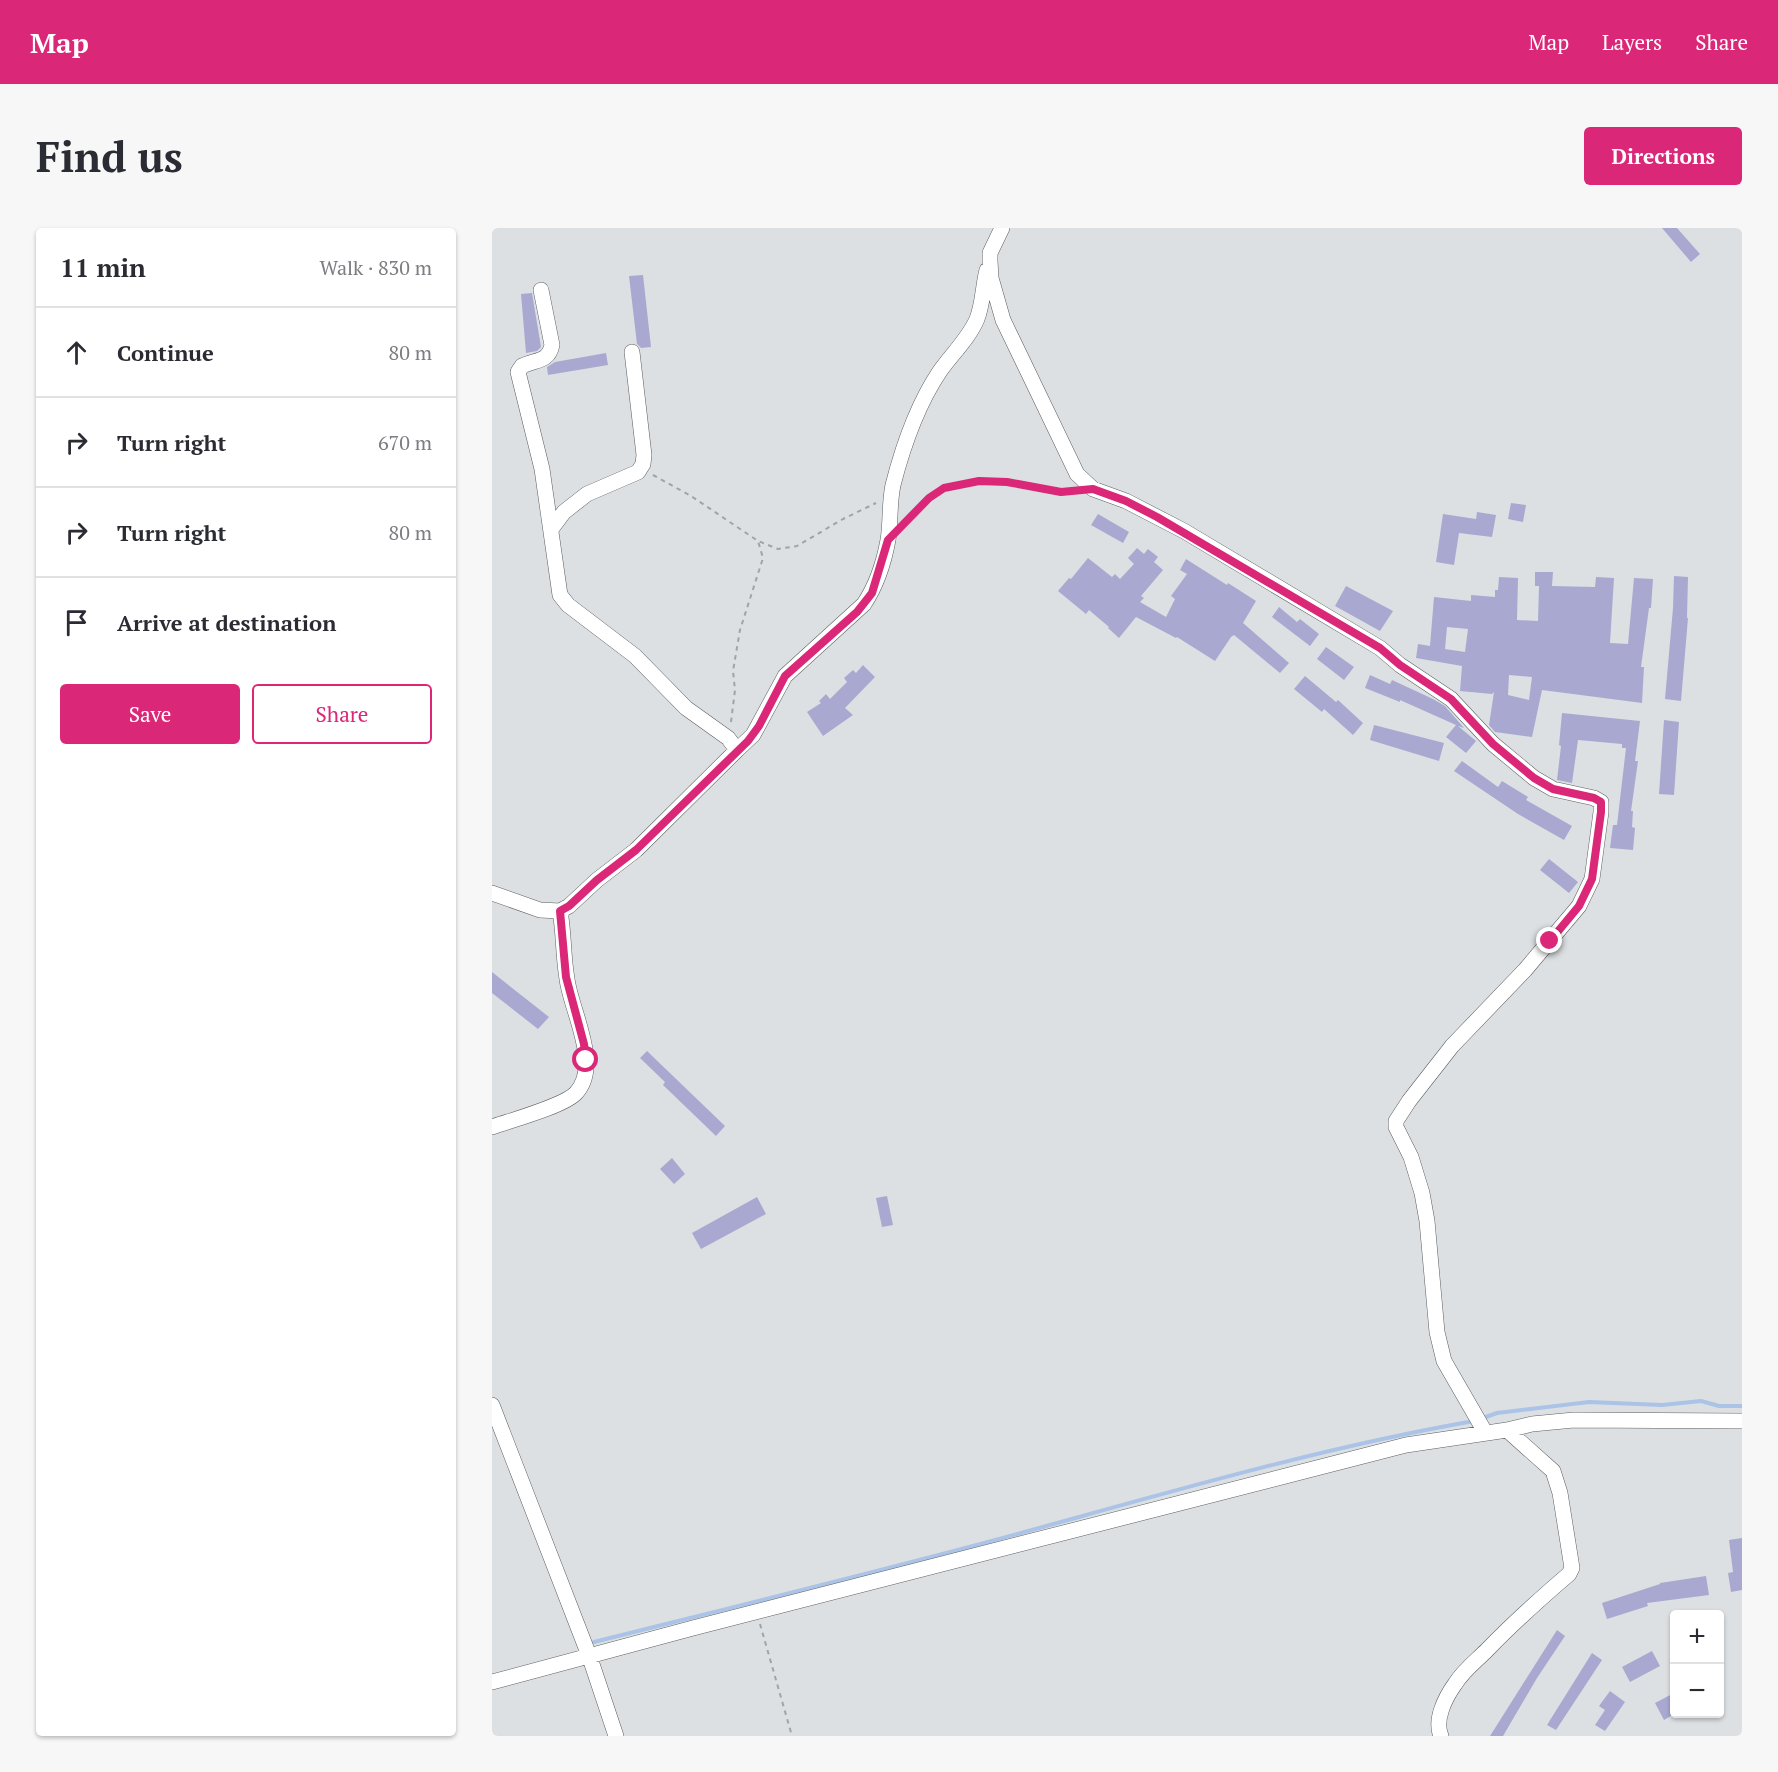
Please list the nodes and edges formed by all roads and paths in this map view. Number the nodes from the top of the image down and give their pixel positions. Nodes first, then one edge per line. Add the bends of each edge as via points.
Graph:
1 (1002, 228) edge
2 (990, 261) junction
3 (541, 290) dead end
4 (632, 352) dead end
5 (643, 464) junction
6 (1093, 489) junction
7 (891, 494) junction
8 (552, 528) junction
9 (888, 540) junction
10 (758, 541) junction
11 (732, 744) junction
12 (492, 893) edge
13 (560, 911) junction
14 (492, 1127) edge
15 (494, 1415) edge
16 (1742, 1421) edge
17 (1507, 1430) junction
18 (1485, 1432) junction
19 (757, 1612) junction
20 (590, 1658) junction
21 (492, 1682) edge
22 (616, 1736) edge
23 (792, 1736) edge
24 (1441, 1736) edge

1 - 2 street
2 - 6 street via 1003,320 1077,474
2 - 7 street via 978,317 926,395 909,434
3 - 8 street via 552,345 550,353 522,366 518,372
4 - 5 street
5 - 8 street via 638,472 587,494 564,512
5 - 10 path via 653,475
6 - 9 path via 1061,492 993,482 955,484 929,498
6 - 18 street via 1184,531 1380,648 1451,699 1493,744 1534,778 1553,789 1601,802 1592,879 1579,906 1525,970 1452,1046 1396,1121 1422,1193 1437,1332 1444,1360
7 - 9 street
7 - 10 path via 797,546 778,549
8 - 11 street via 557,586 568,605 635,656 686,708
9 - 11 street via 872,593 864,604 785,676 753,735
10 - 11 path via 763,558 740,630 734,671
11 - 13 street via 636,850
12 - 13 street via 540,910
13 - 14 street via 566,977 585,1052 584,1077 577,1092 565,1103
15 - 20 street
16 - 17 street via 1574,1420
17 - 18 street
17 - 24 street via 1553,1472 1572,1568 1453,1686 1441,1712
18 - 19 street via 1406,1444
19 - 20 street
19 - 23 path
20 - 21 street
20 - 22 street

